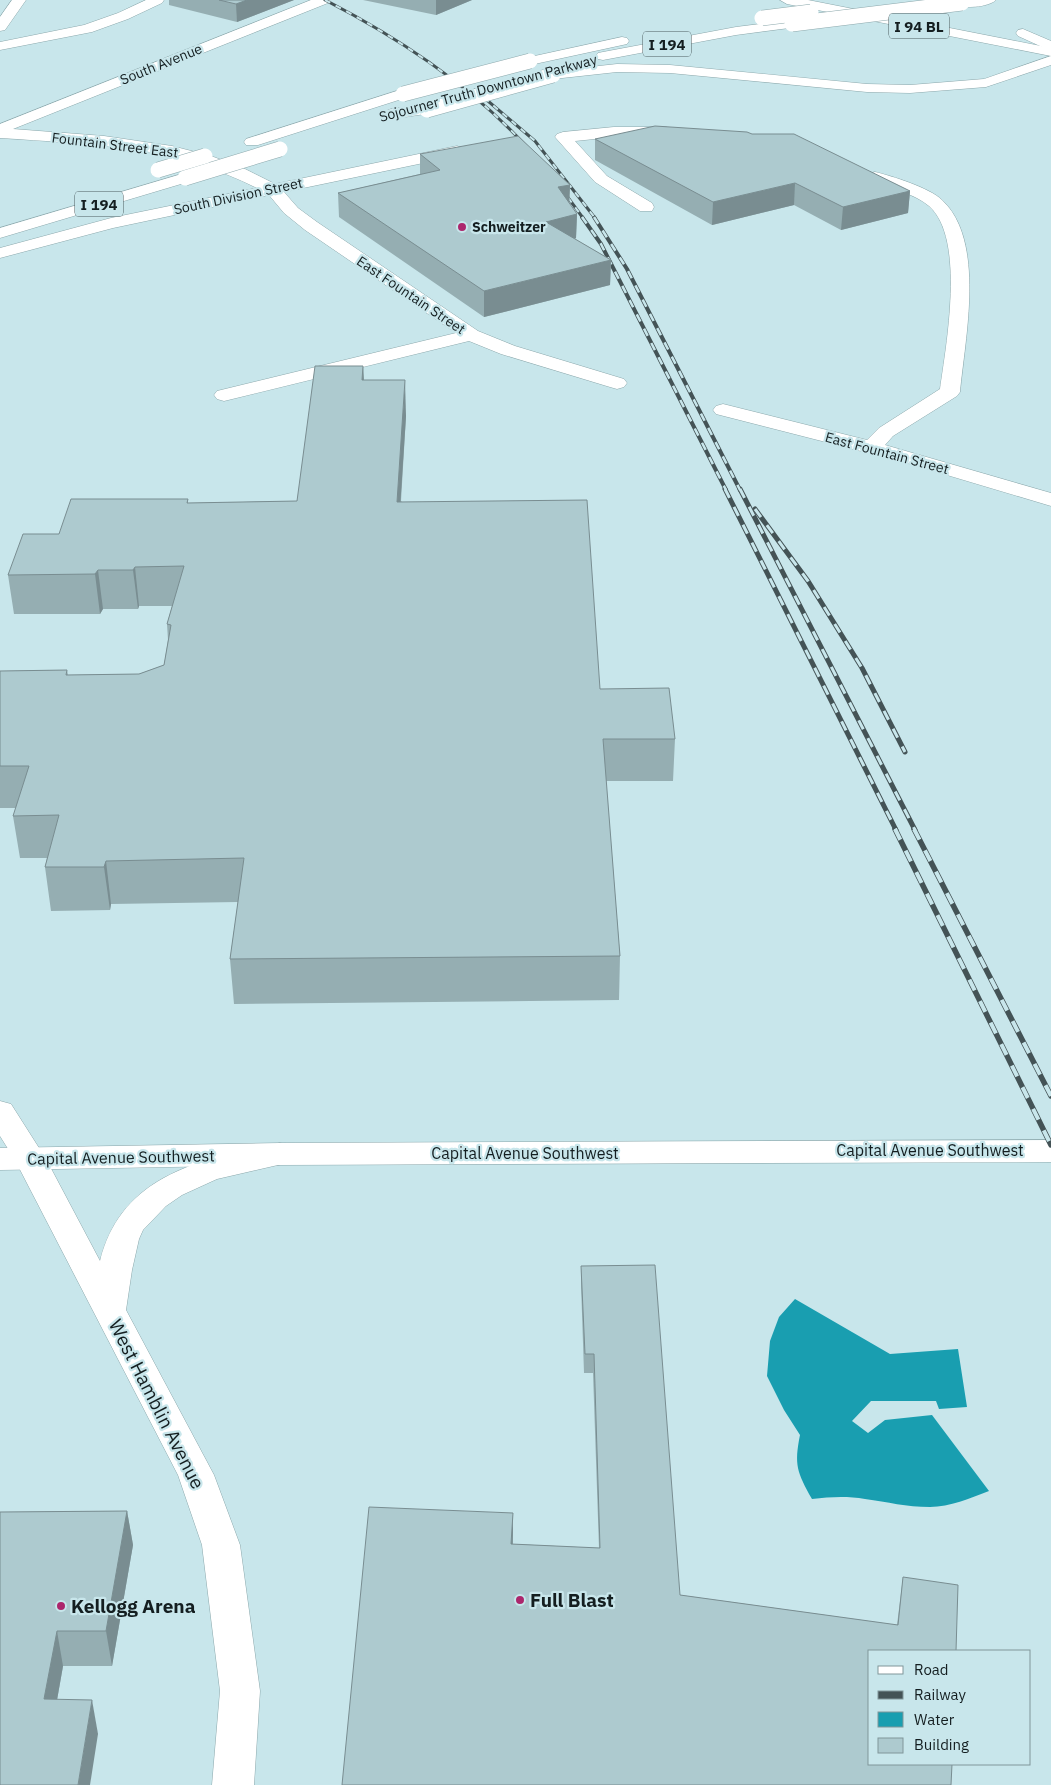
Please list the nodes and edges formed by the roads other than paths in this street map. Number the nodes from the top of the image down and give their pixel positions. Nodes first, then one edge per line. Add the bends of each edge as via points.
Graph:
1 (19, 0) edge
2 (157, 0) edge
3 (323, 0) edge
4 (787, 0) edge
5 (849, 0) edge
6 (905, 0) edge
7 (989, 0) edge
8 (2, 21) edge
9 (1023, 33) junction
10 (1051, 38) edge
11 (0, 46) edge
12 (1051, 47) edge
13 (1051, 52) edge
14 (1051, 60) edge
15 (548, 72) junction
16 (372, 120) dead end
17 (0, 129) edge
18 (0, 133) edge
19 (679, 133) edge
20 (326, 134) dead end
21 (469, 149) edge
22 (227, 167) joint
23 (859, 170) edge
24 (271, 189) junction
25 (76, 194) dead end
26 (646, 207) dead end
27 (0, 233) edge
28 (0, 253) edge
29 (471, 335) junction
30 (617, 383) dead end
31 (224, 395) dead end
32 (723, 410) dead end
33 (871, 448) junction
34 (1051, 500) edge
35 (0, 1111) edge
36 (1051, 1150) edge
37 (280, 1154) junction
38 (15, 1159) edge
39 (109, 1311) junction
40 (233, 1785) edge

1 - 8 main road
2 - 11 main road via 87,29
3 - 17 main road, South Avenue
4 - 13 main road, I 94 BL
5 - 9 main road, I 94 BL
6 - 25 main road, Sojourner Truth Downtown Parkway / I 194, bridge via 678,30 530,61 403,94
7 - 15 main road, Sojourner Truth Downtown Parkway / I 194, bridge via 736,31 616,53
9 - 10 main road, I 94 BL
9 - 12 main road
14 - 15 main road via 986,83 910,89 662,69
15 - 16 main road, Sojourner Truth Downtown Parkway, bridge
18 - 22 main road, Fountain Street East via 152,146 198,156
19 - 26 main road via 614,132 563,137 601,179
20 - 27 main road, I 194, bridge
21 - 24 main road, South Division Street
22 - 24 main road, East Fountain Street
23 - 33 main road via 936,202 951,219 961,285 950,392 886,432
24 - 28 main road, South Division Street via 111,223
24 - 29 main road, East Fountain Street via 311,226
29 - 30 main road, East Fountain Street via 508,350
29 - 31 main road
32 - 33 main road, East Fountain Street
33 - 34 main road, East Fountain Street
35 - 38 main road, West Hamblin Avenue
36 - 37 main road, Capital Avenue Southwest
37 - 38 main road, Capital Avenue Southwest
37 - 39 main road via 221,1166 185,1180 153,1198 128,1227 115,1265
38 - 39 main road, West Hamblin Avenue
39 - 40 main road, West Hamblin Avenue via 196,1475 222,1545 240,1691

